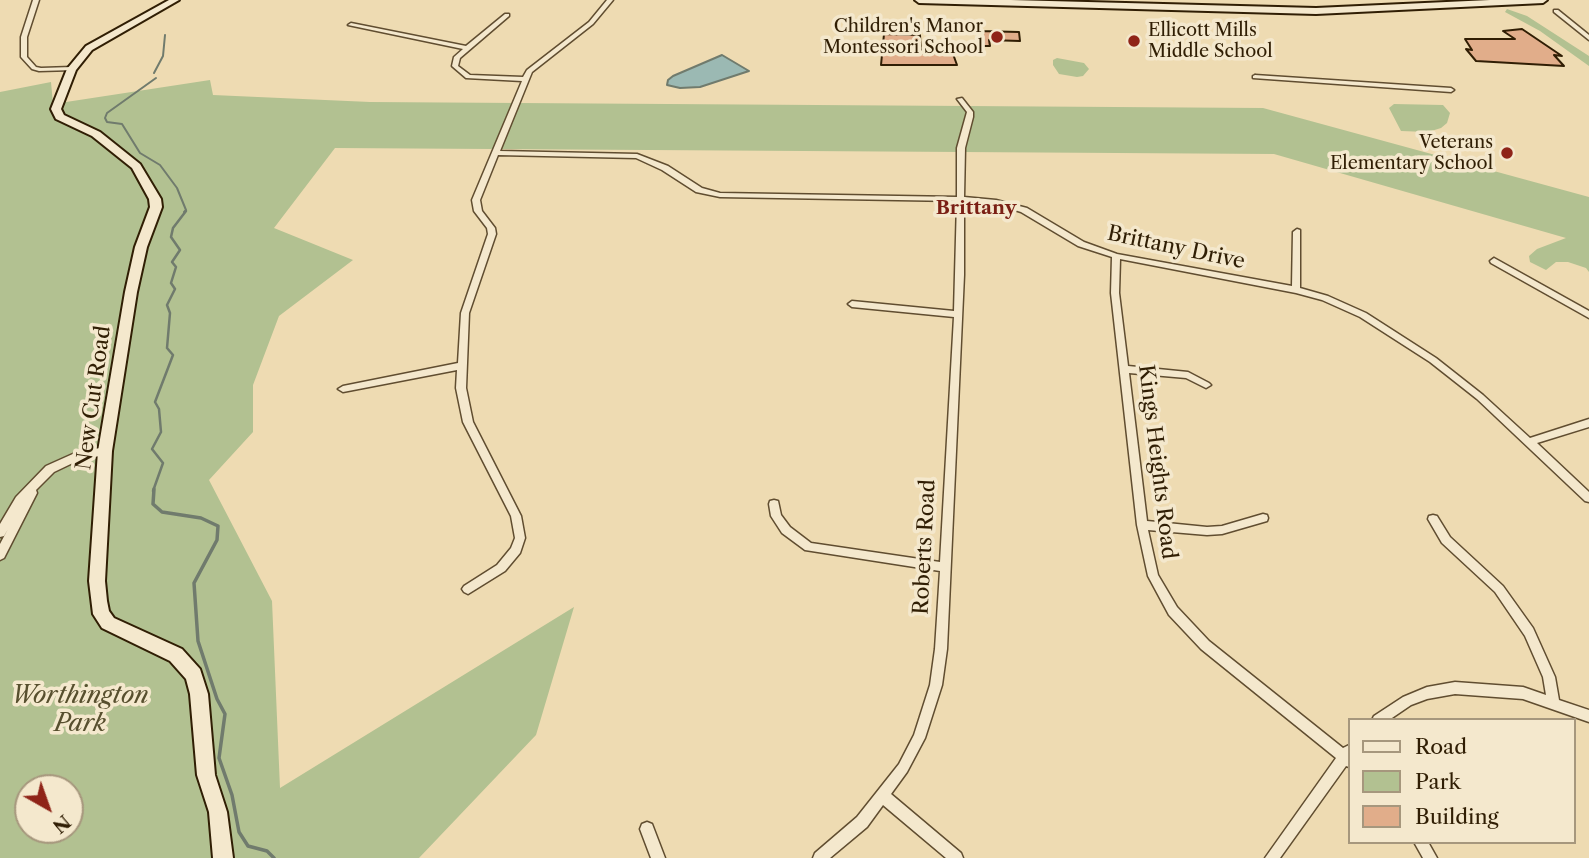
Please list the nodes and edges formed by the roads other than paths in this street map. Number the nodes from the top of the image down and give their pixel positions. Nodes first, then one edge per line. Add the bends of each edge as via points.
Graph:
1 (36, 0) edge
2 (175, 0) edge
3 (610, 0) edge
4 (919, 0) edge
5 (1361, 0) edge
6 (1543, 0) edge
7 (1376, 4) edge
8 (1556, 11) dead end
9 (507, 15) dead end
10 (351, 25) dead end
11 (1580, 38) dead end
12 (1589, 38) edge
13 (467, 48) junction
14 (72, 69) junction
15 (1255, 77) dead end
16 (525, 79) junction
17 (1451, 90) dead end
18 (960, 99) dead end
19 (495, 153) junction
20 (961, 199) junction
21 (1297, 232) dead end
22 (1116, 257) junction
23 (1494, 261) dead end
24 (1296, 290) junction
25 (852, 304) dead end
26 (957, 314) junction
27 (1589, 315) edge
28 (460, 366) junction
29 (1126, 369) junction
30 (1206, 386) dead end
31 (343, 389) dead end
32 (1589, 424) edge
33 (1529, 442) junction
34 (106, 451) junction
35 (38, 481) junction
36 (1589, 498) edge
37 (774, 504) dead end
38 (1263, 518) dead end
39 (1433, 519) dead end
40 (1142, 525) junction
41 (0, 533) edge
42 (0, 555) edge
43 (944, 567) junction
44 (468, 589) dead end
45 (1553, 701) junction
46 (1589, 716) edge
47 (1381, 718) edge
48 (1348, 756) edge
49 (884, 797) junction
50 (647, 829) dead end
51 (223, 858) edge
52 (658, 858) edge
53 (820, 858) edge
54 (956, 858) edge
55 (1272, 858) edge

1 - 14 street via 24,37 24,57 41,71
2 - 14 street, New Cut Road via 96,42
3 - 16 street via 591,23 539,61
4 - 7 street via 1293,11
5 - 7 street
6 - 7 street
8 - 12 street
9 - 13 street
10 - 13 street
11 - 12 street
13 - 16 street via 455,66 468,77
14 - 34 street, New Cut Road via 57,113 96,134 136,166 156,207 135,273
15 - 17 street
16 - 19 street
18 - 20 street, Roberts Road via 970,112 961,148
19 - 20 street, Brittany Drive via 637,156 699,190 720,195
19 - 28 street via 476,200 492,234 465,313
20 - 22 street, Brittany Drive via 1024,210
20 - 26 street, Roberts Road
21 - 24 street
22 - 24 street, Brittany Drive
22 - 29 street, Kings Heights Road via 1115,293
23 - 27 street
24 - 33 street, Brittany Drive via 1343,305 1407,342 1480,397
25 - 26 street
26 - 43 street, Roberts Road
28 - 31 street
28 - 44 street via 468,422 516,516 520,538 501,568
29 - 30 street via 1188,375
29 - 40 street, Kings Heights Road
32 - 33 street
33 - 36 street, Brittany Drive
34 - 35 street via 62,462
34 - 51 street, New Cut Road via 97,582 102,614 108,623 176,655 194,676 206,775 218,812
35 - 41 street
35 - 42 street
37 - 43 street via 786,530 809,547
38 - 40 street via 1207,531
39 - 45 street via 1446,540 1499,589 1529,632 1549,677
40 - 48 street, Kings Heights Road via 1153,576 1187,628
43 - 49 street, Roberts Road via 936,685 919,738
45 - 46 street
45 - 47 street via 1503,690 1455,688 1407,701
48 - 55 street
49 - 53 street, Roberts Road
49 - 54 street
50 - 52 street

